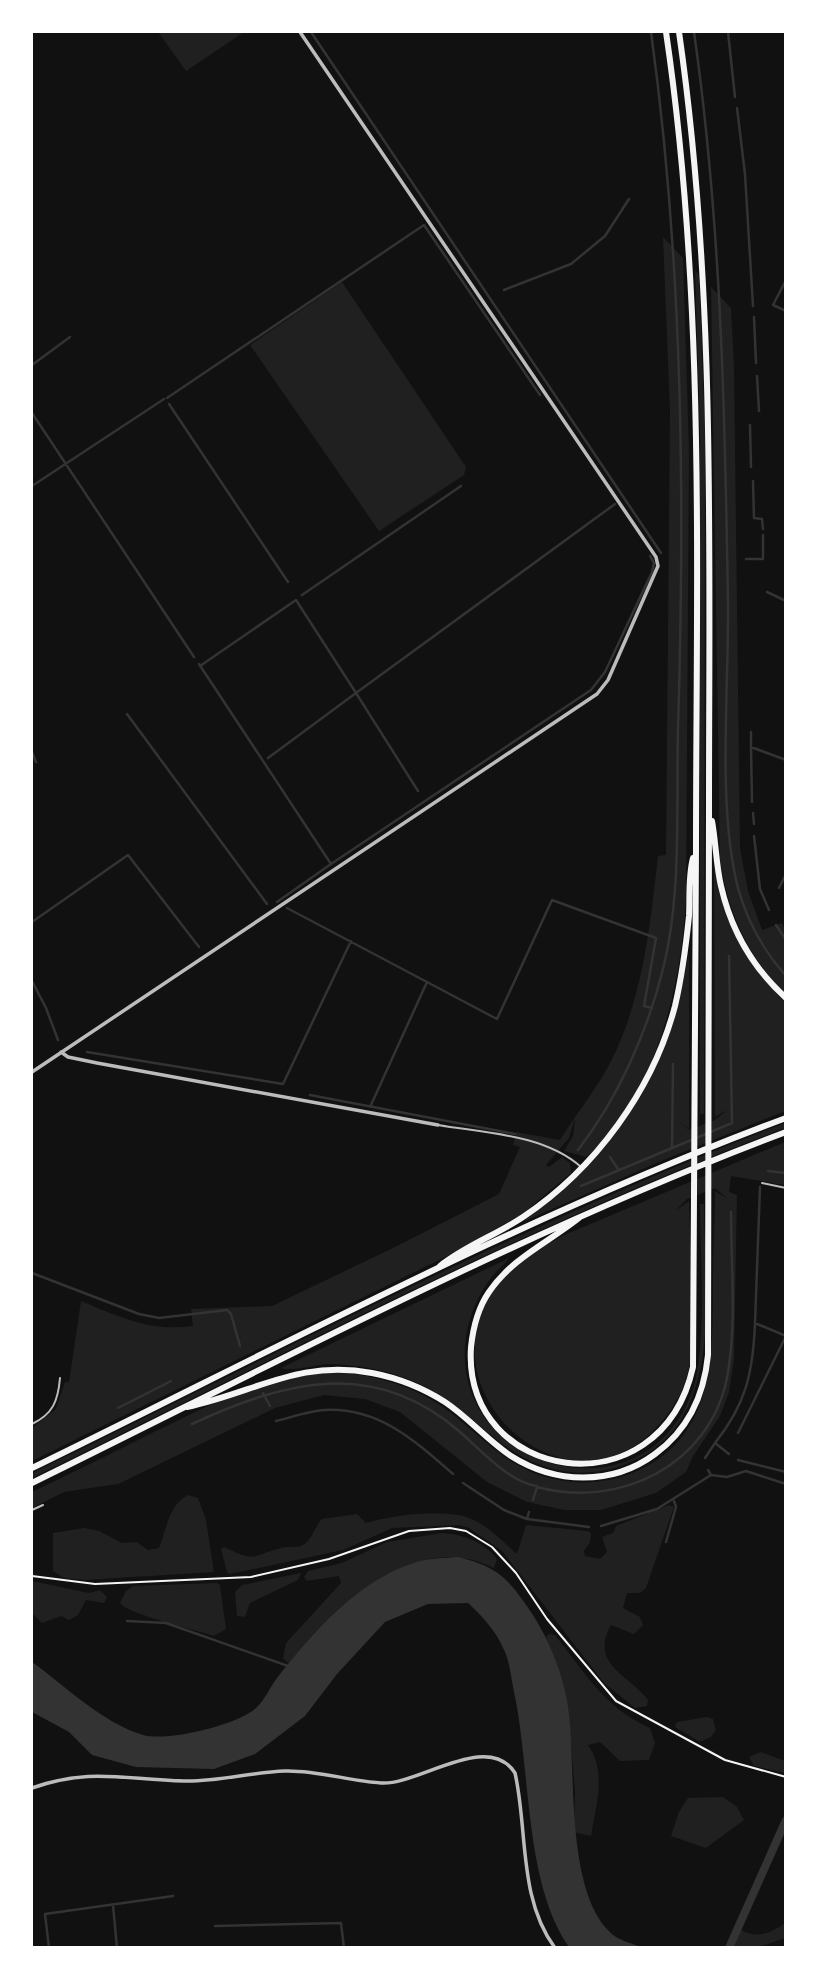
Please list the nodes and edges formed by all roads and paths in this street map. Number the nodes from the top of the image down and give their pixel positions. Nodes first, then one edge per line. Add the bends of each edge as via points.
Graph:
1 (300, 32) edge
2 (666, 32) edge
3 (679, 32) edge
4 (709, 806) junction
5 (696, 850) junction
6 (786, 998) edge
7 (61, 1052) junction
8 (32, 1072) edge
9 (786, 1118) edge
10 (438, 1125) joint
11 (786, 1132) edge
12 (582, 1167) junction
13 (762, 1183) dead end
14 (786, 1188) edge
15 (579, 1218) junction
16 (431, 1273) junction
17 (60, 1378) dead end
18 (187, 1406) junction
19 (32, 1424) edge
20 (32, 1468) edge
21 (32, 1483) edge
22 (43, 1505) dead end
23 (32, 1510) edge
24 (32, 1576) edge
25 (786, 1777) edge
26 (32, 1788) edge
27 (555, 1948) edge

1 - 7 street via 658,566 608,680 597,694
2 - 5 highway via 683,174 695,363
3 - 4 highway via 697,183 708,354
4 - 6 highway via 721,887 733,925 752,961
4 - 18 highway via 708,1355 705,1381 690,1418 673,1439 629,1469 588,1478 546,1473 509,1454 432,1395 359,1370 294,1373
5 - 12 highway via 690,871 681,979 666,1032 629,1108
5 - 15 highway via 695,1349 689,1387 671,1421 632,1453 600,1464 568,1464 527,1450 496,1424 477,1391 471,1357 476,1319 498,1281 519,1260
7 - 8 street
7 - 10 street via 68,1058
9 - 16 highway via 615,1188
10 - 12 lane via 531,1141
11 - 15 highway
12 - 16 highway via 523,1217
13 - 14 lane
15 - 18 highway
16 - 20 highway
17 - 19 lane via 53,1410
18 - 21 highway
22 - 23 lane
24 - 25 path via 94,1584 251,1577 329,1559 409,1531 466,1531 492,1547 516,1573 547,1619 617,1701 725,1760
26 - 27 street via 93,1774 187,1782 285,1771 387,1784 450,1762 497,1759 515,1773 531,1893

